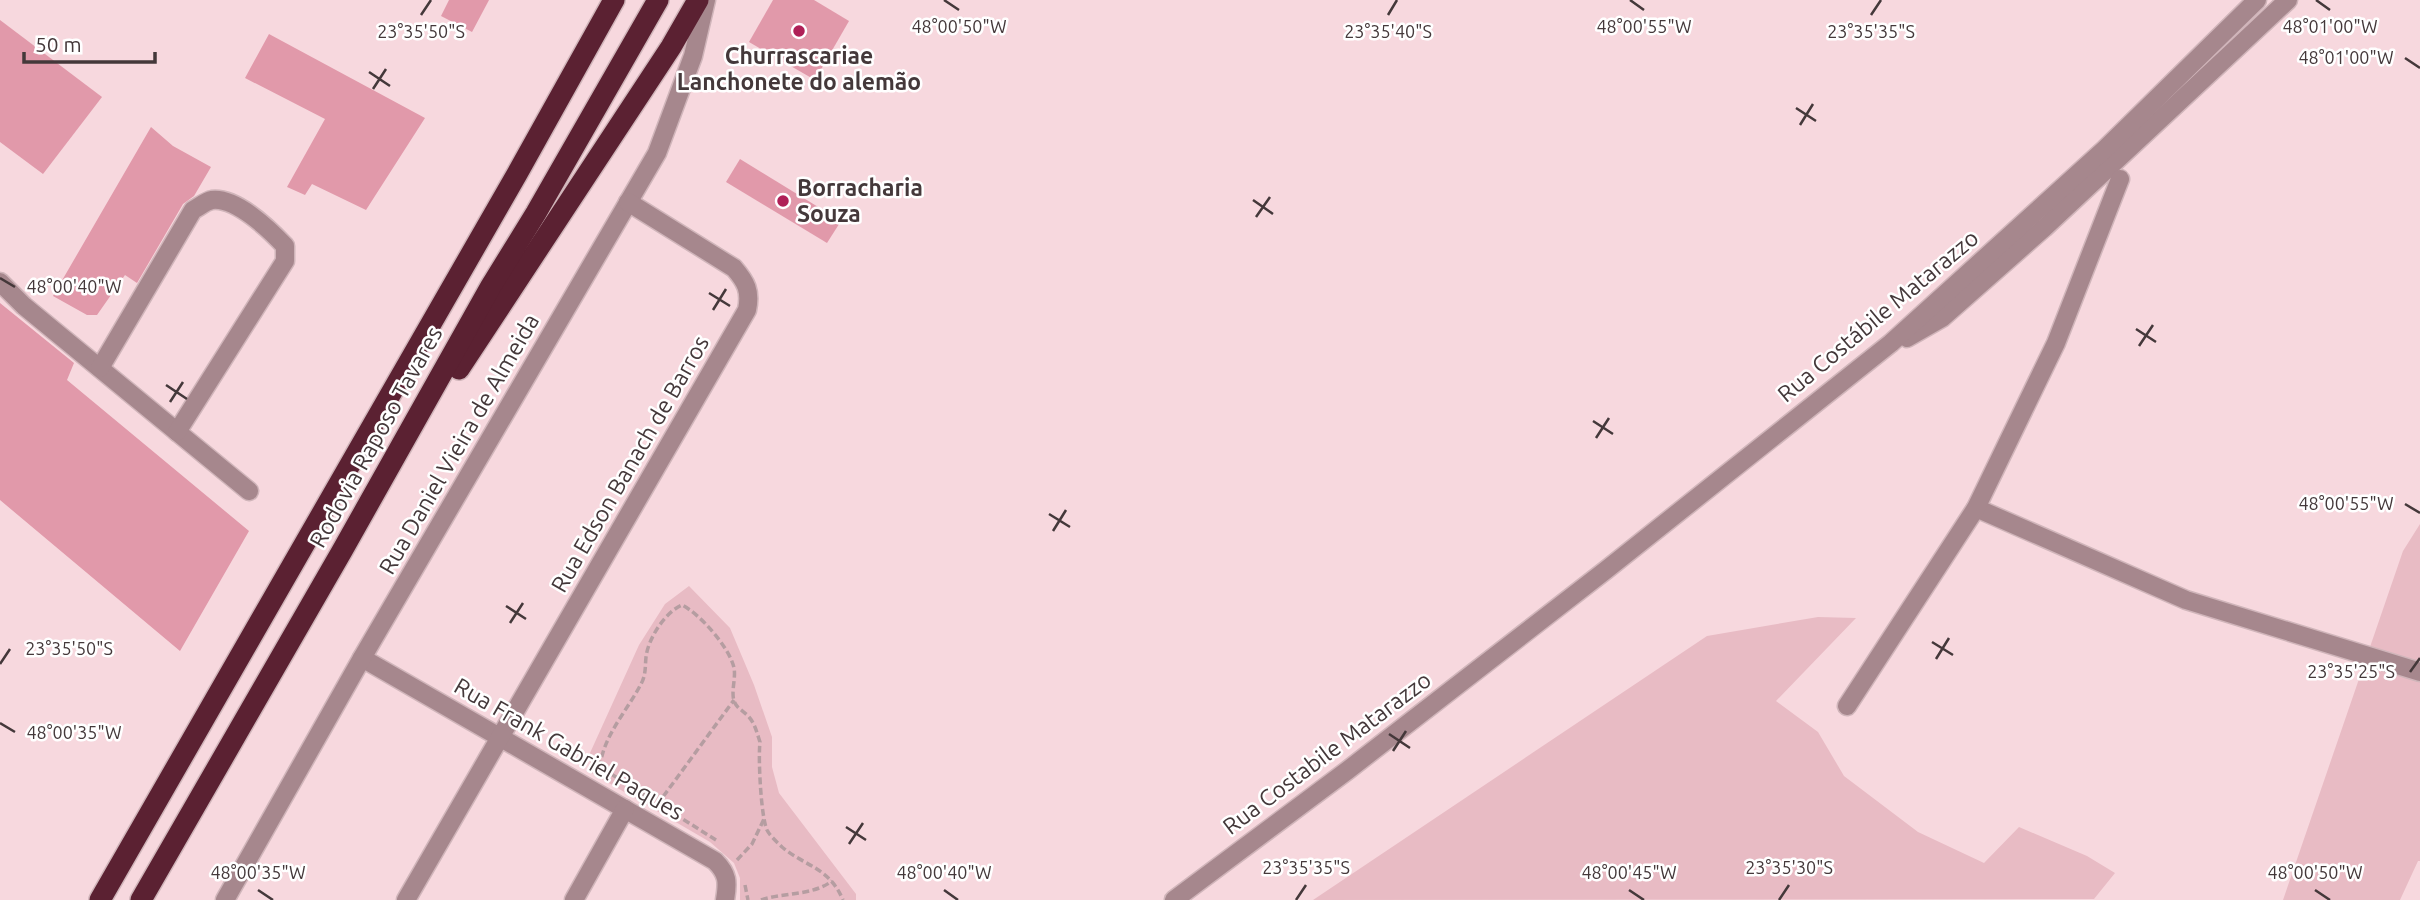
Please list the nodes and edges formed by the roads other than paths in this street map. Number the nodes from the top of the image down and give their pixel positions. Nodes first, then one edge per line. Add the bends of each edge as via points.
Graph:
1 (600, 0) edge
2 (614, 0) edge
3 (658, 0) edge
4 (698, 0) edge
5 (706, 0) edge
6 (2257, 0) edge
7 (2288, 0) edge
8 (2120, 178) dead end
9 (628, 202) junction
10 (0, 282) edge
11 (431, 324) junction
12 (1874, 357) junction
13 (100, 368) junction
14 (177, 432) junction
15 (249, 491) dead end
16 (1976, 508) junction
17 (342, 551) junction
18 (1508, 645) joint
19 (362, 658) junction
20 (2420, 672) edge
21 (1847, 706) dead end
22 (500, 737) junction
23 (625, 809) junction
24 (100, 900) edge
25 (141, 900) edge
26 (225, 900) edge
27 (406, 900) edge
28 (574, 900) edge
29 (725, 900) edge
30 (1174, 900) edge

1 - 11 highway via 489,197
2 - 11 highway, Rodovia Raposo Tavares
3 - 17 highway, Rodovia Raposo Tavares
4 - 17 highway
5 - 9 street, Rua Daniel Vieira de Almeida via 693,56 657,153
6 - 12 street, Rua Costábile Matarazzo via 2105,149
7 - 12 street, Rua Costábile Matarazzo via 1942,318
8 - 16 street via 2056,343
9 - 19 street, Rua Daniel Vieira de Almeida
9 - 22 street, Rua Edson Banach de Barros via 734,268 750,296 747,310
10 - 13 street
11 - 24 highway, Rodovia Raposo Tavares
12 - 18 street, Rua Costábile Matarazzo
13 - 14 street
13 - 14 street via 193,210 211,200 225,201 264,223 285,246 285,261
14 - 15 street
16 - 20 street via 2186,600
16 - 21 street
17 - 25 highway, Rodovia Raposo Tavares
18 - 30 street, Rua Costabile Matarazzo
19 - 22 street, Rua Frank Gabriel Paques
19 - 26 street, Rua Daniel Vieira de Almeida
22 - 23 street, Rua Frank Gabriel Paques
22 - 27 street, Rua Edson Banach de Barros
23 - 28 street
23 - 29 street, Rua Frank Gabriel Paques via 726,872

